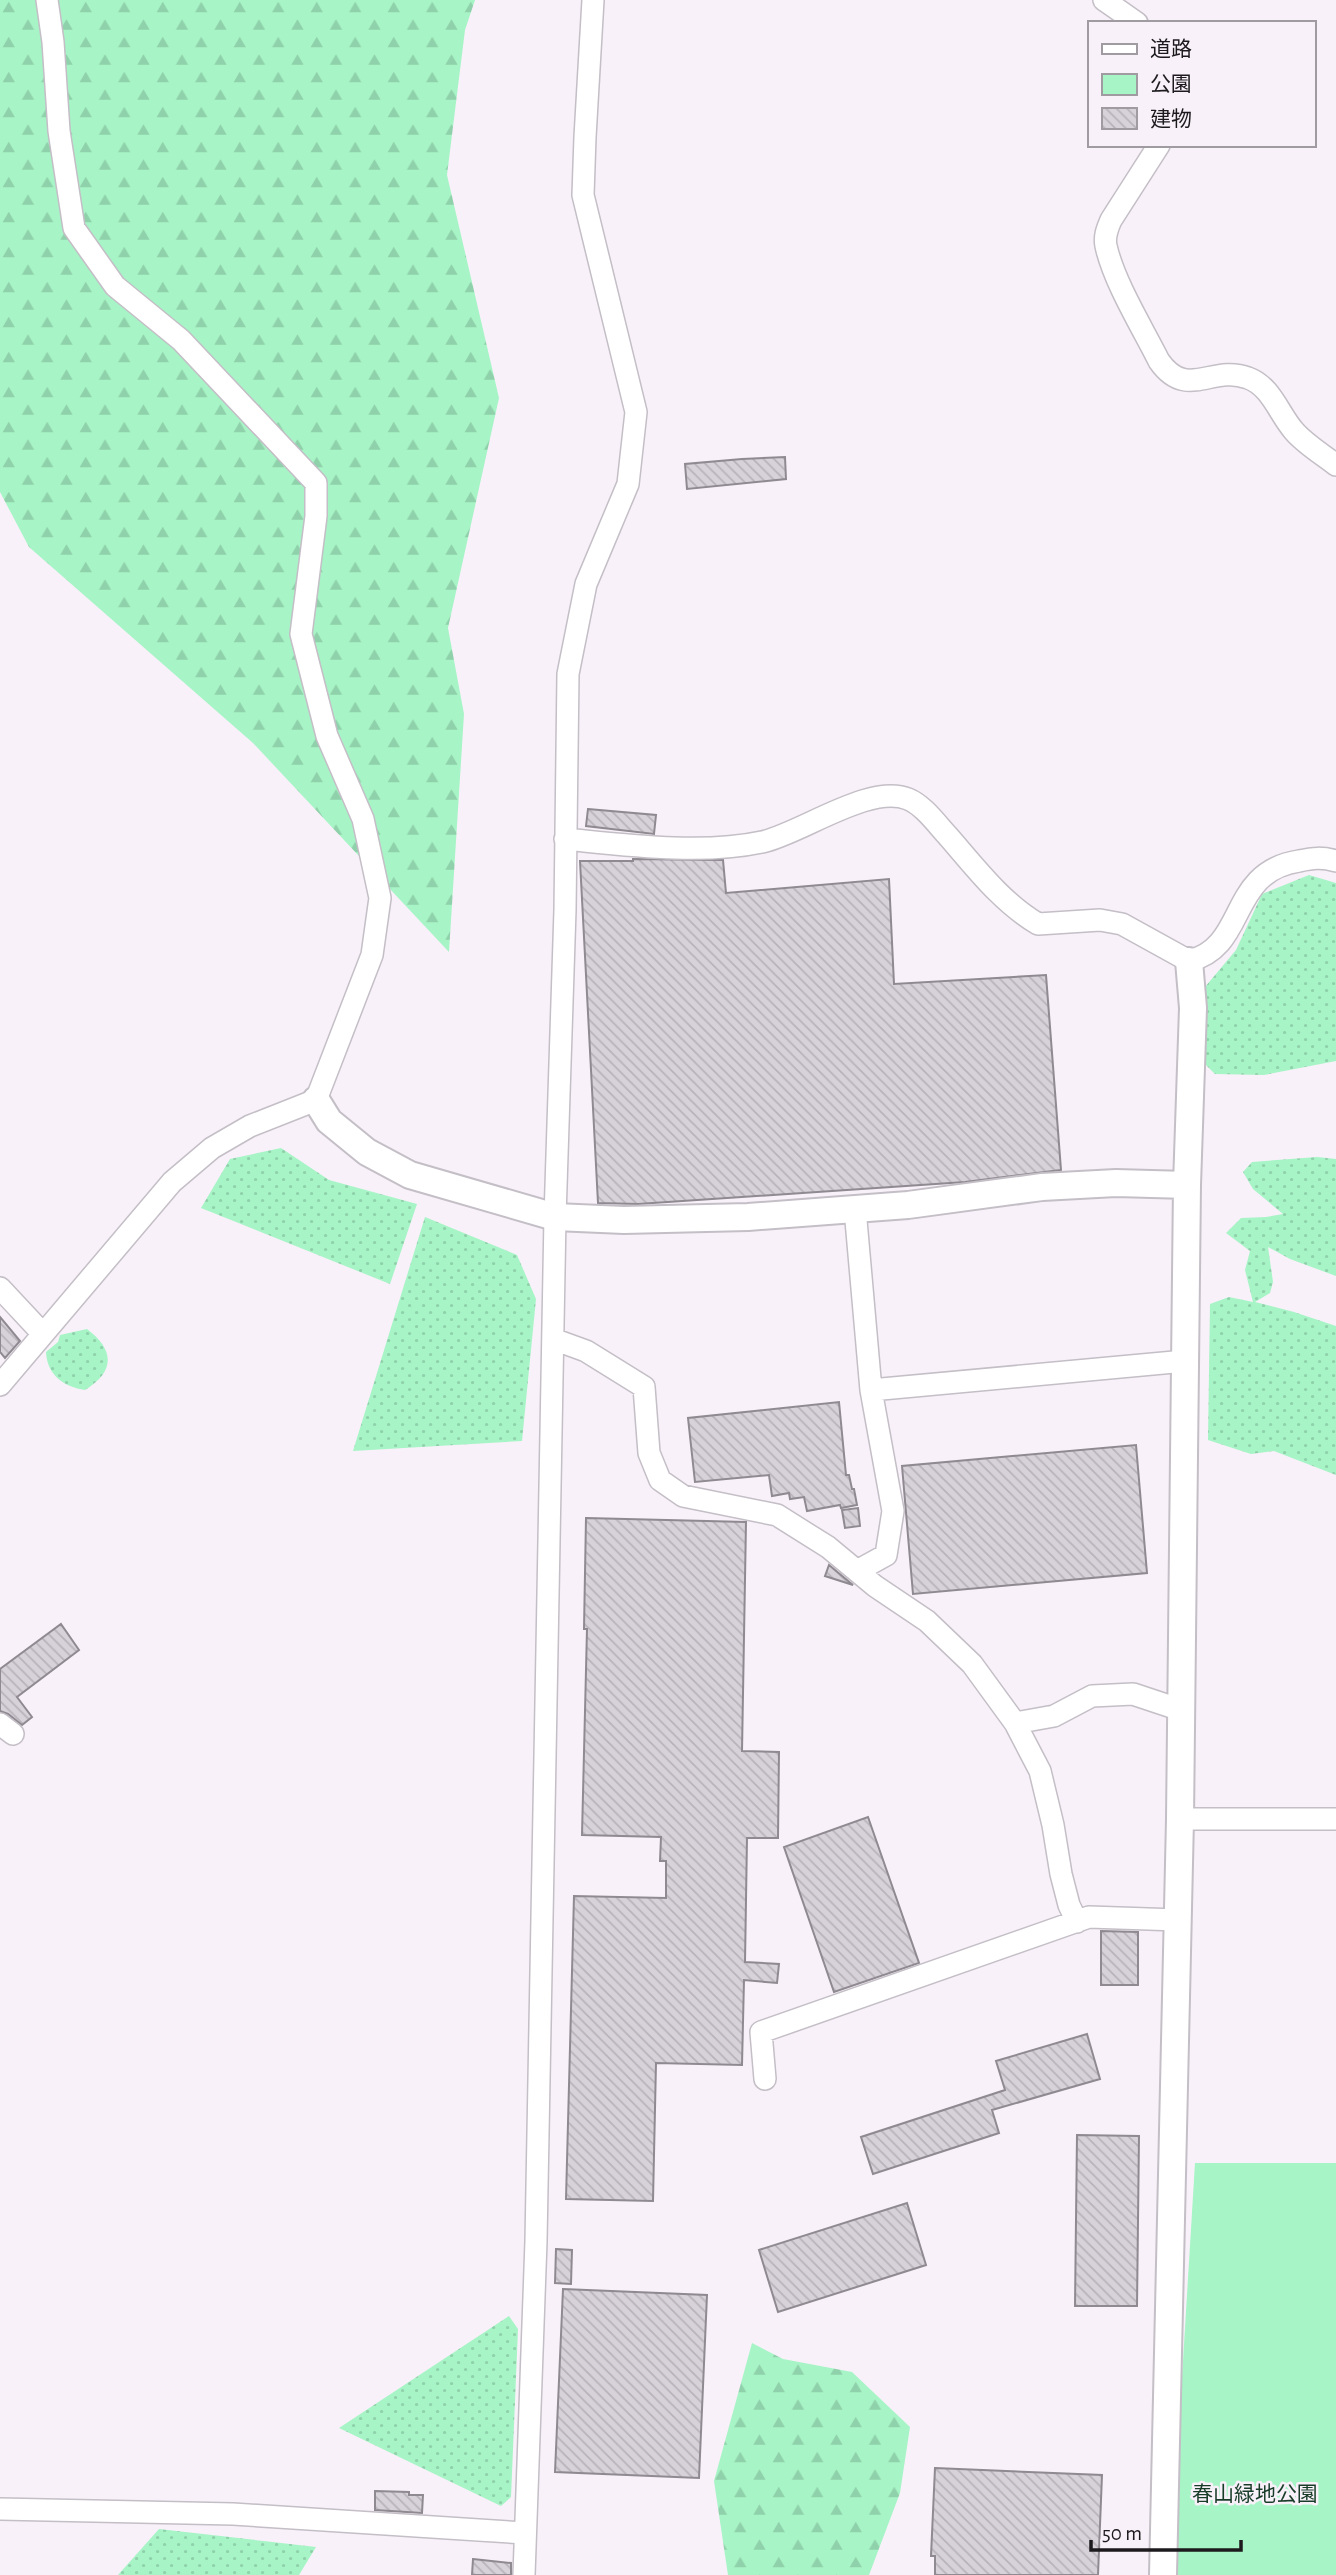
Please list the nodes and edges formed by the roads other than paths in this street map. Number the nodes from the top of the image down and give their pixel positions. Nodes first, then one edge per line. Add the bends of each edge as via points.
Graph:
1 (47, 0) edge
2 (593, 0) edge
3 (1104, 0) edge
4 (1135, 21) edge
5 (1158, 147) edge
6 (1336, 465) edge
7 (565, 839) junction
8 (1336, 861) edge
9 (1189, 961) junction
10 (316, 1100) junction
11 (1188, 1185) junction
12 (855, 1209) junction
13 (555, 1217) junction
14 (0, 1288) edge
15 (43, 1334) junction
16 (553, 1339) junction
17 (1185, 1361) junction
18 (2, 1379) edge
19 (871, 1390) junction
20 (857, 1571) junction
21 (1181, 1710) junction
22 (1015, 1723) junction
23 (1180, 1819) junction
24 (1336, 1819) edge
25 (1178, 1920) junction
26 (1077, 1922) junction
27 (765, 2079) dead end
28 (0, 2509) edge
29 (524, 2533) junction
30 (524, 2575) edge
31 (1163, 2575) edge

1 - 10 street via 74,228 115,286 181,340 316,482 302,634 327,736 363,820 380,898 372,955
2 - 7 street via 583,195 636,412 628,484 586,584 568,674
3 - 4 street
5 - 6 street via 1111,220 1105,244 1159,360 1167,372 1184,381 1227,375 1253,379 1295,433
7 - 9 street via 643,847 763,842 842,808 879,797 907,799 927,813 1022,915 1038,924 1100,920 1122,924
7 - 13 street
8 - 9 street via 1322,857 1281,863 1253,884 1216,949
9 - 11 street via 1193,1008
10 - 13 street via 329,1121 367,1152 410,1175
10 - 15 street via 250,1126 212,1148 172,1182
11 - 12 street via 1042,1187
11 - 17 street
12 - 13 street via 748,1217
12 - 19 street
13 - 16 street
14 - 15 street
15 - 18 street
16 - 20 street via 586,1351 643,1387 649,1453 660,1480 683,1496 777,1515
16 - 29 street via 536,2227
17 - 19 street
17 - 21 street
19 - 20 street via 893,1511 886,1555
20 - 22 street via 927,1621 972,1664
21 - 22 street via 1133,1694 1092,1696 1054,1716
21 - 23 street
22 - 26 street via 1040,1771 1060,1874
23 - 24 street
23 - 25 street
25 - 26 street via 1089,1917
25 - 31 street
26 - 27 street via 761,2032
28 - 29 street via 233,2514
29 - 30 street

